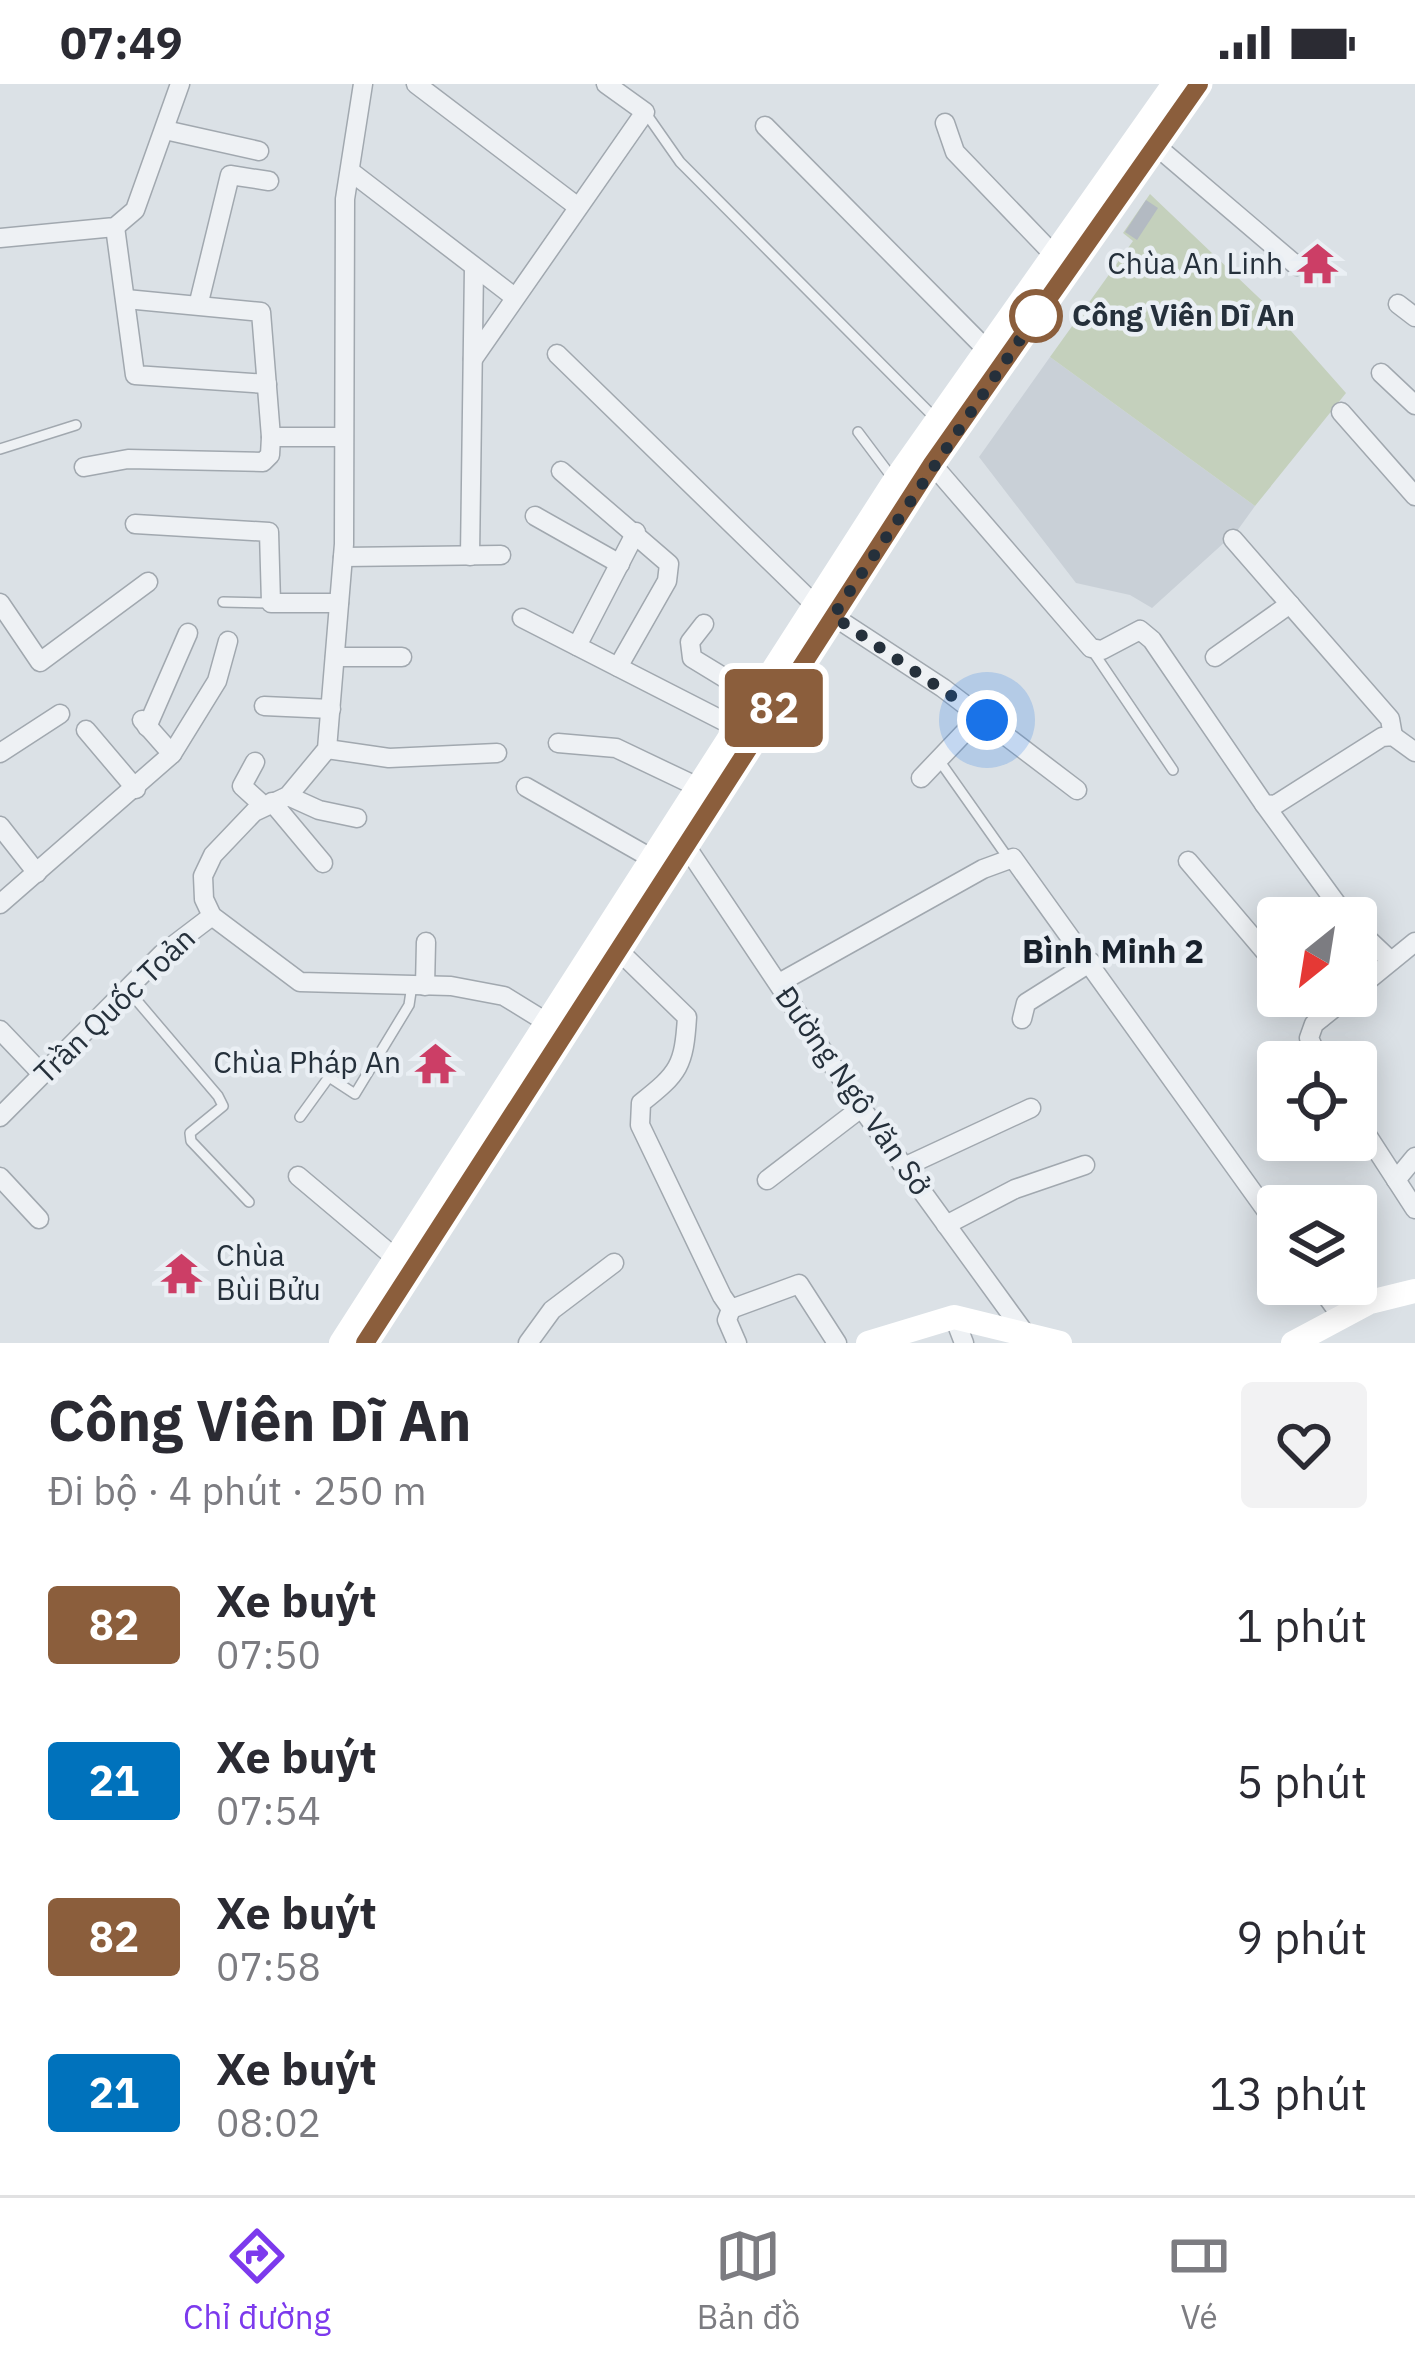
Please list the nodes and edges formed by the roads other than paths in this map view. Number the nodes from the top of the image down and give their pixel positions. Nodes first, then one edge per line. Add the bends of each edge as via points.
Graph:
1 (363, 84) edge
2 (416, 84) edge
3 (606, 84) edge
4 (1173, 84) edge
5 (1199, 84) edge
6 (175, 85) edge
7 (645, 112) junction
8 (945, 123) dead end
9 (765, 126) dead end
10 (165, 130) junction
11 (1147, 139) junction
12 (259, 151) dead end
13 (350, 172) junction
14 (269, 181) dead end
15 (578, 207) junction
16 (115, 227) junction
17 (0, 238) edge
18 (1054, 255) junction
19 (1297, 266) dead end
20 (474, 267) junction
21 (513, 296) junction
22 (126, 298) junction
23 (199, 302) junction
24 (1398, 304) dead end
25 (1415, 317) edge
26 (987, 350) junction
27 (557, 354) dead end
28 (473, 359) junction
29 (1381, 373) dead end
30 (267, 384) junction
31 (1415, 405) edge
32 (1341, 412) dead end
33 (936, 419) junction
34 (76, 425) dead end
35 (857, 433) dead end
36 (271, 437) junction
37 (341, 437) junction
38 (0, 449) edge
39 (923, 458) junction
40 (84, 467) dead end
41 (560, 472) dead end
42 (895, 480) junction
43 (1415, 496) edge
44 (535, 516) dead end
45 (135, 524) dead end
46 (636, 532) junction
47 (1233, 539) dead end
48 (501, 555) dead end
49 (470, 556) junction
50 (343, 557) junction
51 (620, 564) junction
52 (148, 582) dead end
53 (223, 602) dead end
54 (271, 603) junction
55 (339, 603) junction
56 (0, 604) edge
57 (1290, 604) junction
58 (824, 610) junction
59 (522, 618) dead end
60 (704, 624) dead end
61 (188, 633) dead end
62 (228, 641) dead end
63 (577, 646) junction
64 (1090, 647) junction
65 (335, 657) junction
66 (403, 657) dead end
67 (1215, 657) dead end
68 (618, 667) junction
69 (756, 697) junction
70 (264, 706) dead end
71 (331, 709) junction
72 (60, 714) dead end
73 (981, 716) junction
74 (86, 730) dead end
75 (746, 733) junction
76 (1393, 736) junction
77 (558, 743) dead end
78 (327, 749) junction
79 (0, 752) edge
80 (1415, 752) edge
81 (497, 753) dead end
82 (172, 754) junction
83 (255, 762) dead end
84 (941, 763) junction
85 (1173, 770) dead end
86 (921, 778) dead end
87 (698, 787) junction
88 (526, 788) dead end
89 (136, 789) junction
90 (1077, 790) dead end
91 (274, 801) junction
92 (1264, 804) junction
93 (357, 818) dead end
94 (0, 826) edge
95 (686, 846) junction
96 (1008, 858) junction
97 (651, 859) junction
98 (1188, 861) dead end
99 (323, 862) dead end
100 (38, 873) junction
101 (1332, 897) edge
102 (2, 898) edge
103 (212, 916) junction
104 (426, 942) dead end
105 (1257, 942) edge
106 (1415, 942) edge
107 (1377, 948) edge
108 (618, 950) junction
109 (1391, 961) junction
110 (1091, 962) junction
111 (1377, 973) edge
112 (779, 983) junction
113 (418, 986) junction
114 (127, 989) junction
115 (1322, 1018) edge
116 (1022, 1019) dead end
117 (555, 1027) junction
118 (0, 1030) edge
119 (1310, 1041) edge
120 (42, 1074) junction
121 (861, 1108) junction
122 (1030, 1108) dead end
123 (0, 1117) edge
124 (300, 1117) dead end
125 (1377, 1151) edge
126 (1415, 1157) edge
127 (1085, 1165) dead end
128 (904, 1167) junction
129 (298, 1177) dead end
130 (0, 1178) edge
131 (767, 1180) dead end
132 (1396, 1180) junction
133 (1257, 1197) edge
134 (249, 1202) dead end
135 (1415, 1209) edge
136 (39, 1219) dead end
137 (946, 1225) junction
138 (393, 1256) junction
139 (614, 1264) dead end
140 (1415, 1291) edge
141 (1333, 1305) edge
142 (731, 1310) junction
143 (1341, 1316) junction
144 (954, 1317) junction
145 (1024, 1332) junction
146 (341, 1343) edge
147 (365, 1343) edge
148 (528, 1343) edge
149 (736, 1343) edge
150 (837, 1343) edge
151 (868, 1343) edge
152 (964, 1343) edge
153 (1060, 1343) edge
154 (1293, 1343) edge

1 - 13 street
2 - 15 street
3 - 7 street
4 - 11 main road
5 - 11 main road
6 - 10 street
7 - 15 street
7 - 33 lane via 680,162
8 - 18 street via 955,152
9 - 26 street
10 - 12 street
10 - 16 street via 134,210
11 - 18 main road
11 - 19 street
11 - 39 main road
13 - 20 street
13 - 37 street
14 - 23 street via 238,174 226,183
15 - 21 street
16 - 17 street
16 - 22 street
18 - 26 main road
20 - 21 street
20 - 28 street
21 - 28 street
22 - 23 street
22 - 30 street via 138,377
23 - 30 street via 260,312
24 - 25 street
26 - 33 main road
27 - 58 street
28 - 49 street
29 - 31 street
30 - 36 street
32 - 43 street
33 - 39 main road
34 - 38 lane
35 - 42 lane
36 - 37 street
36 - 40 street via 263,462 128,459
37 - 50 street
39 - 42 main road
39 - 58 main road
39 - 64 street
41 - 46 street
42 - 58 main road
44 - 51 street
45 - 54 street via 272,534
46 - 51 street
46 - 68 street via 669,564 667,581
47 - 57 street
48 - 49 street
49 - 50 street
50 - 55 street
51 - 63 street
52 - 56 street via 40,662
53 - 54 lane
54 - 55 street
55 - 65 street
57 - 67 street
57 - 76 street via 1390,719
58 - 69 main road
58 - 73 street
58 - 75 main road
59 - 63 street
60 - 69 street via 690,642 692,658
61 - 82 street via 145,723
62 - 82 street via 217,682
63 - 68 street
64 - 85 lane
64 - 92 street via 1102,650 1140,630 1152,640
65 - 66 street
65 - 71 street
68 - 75 street
69 - 75 main road
70 - 71 street
71 - 78 street
72 - 79 street
73 - 84 street
73 - 90 street
74 - 89 street
75 - 87 main road
75 - 95 main road
76 - 80 street
76 - 92 street via 1275,805
77 - 87 street via 616,748
78 - 81 street via 388,758
78 - 91 street
82 - 89 street
83 - 91 street via 242,786
84 - 86 street
84 - 96 lane
87 - 97 main road
88 - 97 street
89 - 100 street
91 - 93 street
91 - 99 street
91 - 103 street via 213,855 203,876
92 - 101 street
94 - 100 street
95 - 108 main road
95 - 112 street, Đường Ngô Văn Sở
96 - 110 street via 1019,862
96 - 112 street
97 - 117 main road
98 - 105 street
100 - 102 street
103 - 113 street, Trần Quốc Toản via 300,982
103 - 114 street, Trần Quốc Toản
104 - 113 street
106 - 109 street
107 - 109 street
108 - 117 main road
108 - 142 street via 686,1017 685,1054 675,1077 641,1103 640,1125
109 - 111 street
110 - 116 street via 1026,1003
110 - 133 street
112 - 121 street, Đường Ngô Văn Sở
113 - 117 street, Trần Quốc Toản via 504,996
113 - 124 lane via 355,1094 329,1077
114 - 120 street, Trần Quốc Toản
114 - 134 lane via 218,1096 223,1106 190,1141
115 - 119 street
117 - 138 main road
117 - 147 main road
118 - 120 street
120 - 123 street, Trần Quốc Toản
121 - 128 street, Đường Ngô Văn Sở
121 - 131 street
122 - 128 street
125 - 132 street
126 - 132 street
127 - 137 street
128 - 137 street, Đường Ngô Văn Sở
129 - 138 street
130 - 136 street
132 - 135 street
137 - 145 street, Đường Ngô Văn Sở
138 - 146 main road
139 - 148 street via 553,1310
140 - 143 main road
141 - 143 street
142 - 149 street
142 - 150 street via 800,1283
143 - 154 main road
144 - 145 main road
144 - 151 main road
144 - 152 street
145 - 153 main road

